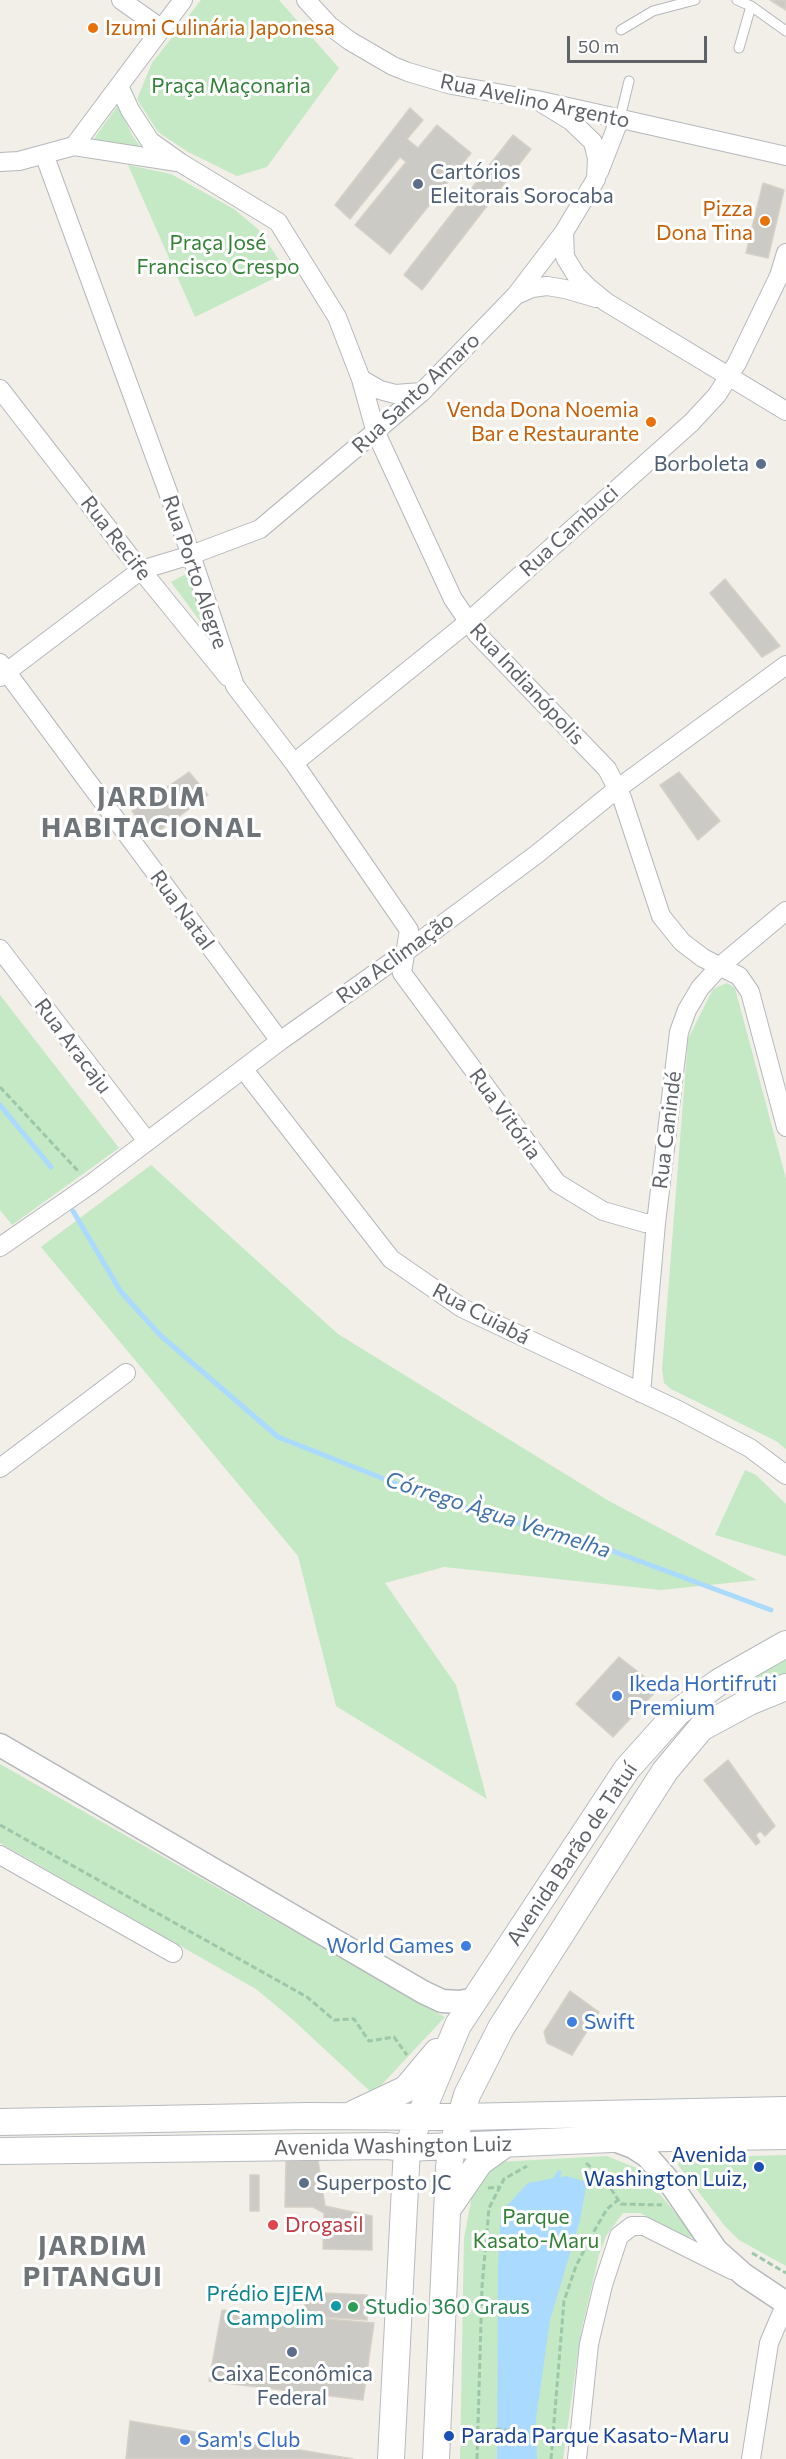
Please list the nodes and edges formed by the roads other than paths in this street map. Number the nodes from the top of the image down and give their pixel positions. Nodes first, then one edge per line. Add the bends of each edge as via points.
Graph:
1 (121, 0) edge
2 (183, 0) edge
3 (306, 0) edge
4 (695, 0) edge
5 (737, 0) edge
6 (751, 6) junction
7 (162, 29) junction
8 (621, 30) dead end
9 (786, 31) edge
10 (739, 48) dead end
11 (629, 81) dead end
12 (119, 86) junction
13 (537, 100) junction
14 (620, 118) junction
15 (74, 146) junction
16 (44, 154) junction
17 (786, 156) edge
18 (0, 162) edge
19 (181, 163) junction
20 (596, 179) junction
21 (564, 232) junction
22 (786, 253) edge
23 (516, 295) junction
24 (606, 302) junction
25 (729, 376) junction
26 (361, 378) junction
27 (0, 389) edge
28 (422, 392) junction
29 (786, 411) edge
30 (376, 433) junction
31 (191, 555) junction
32 (141, 570) junction
33 (468, 622) junction
34 (786, 665) edge
35 (2, 670) edge
36 (235, 686) junction
37 (294, 763) junction
38 (617, 789) junction
39 (786, 911) edge
40 (0, 949) edge
41 (404, 953) junction
42 (719, 967) junction
43 (280, 1041) junction
44 (244, 1070) junction
45 (786, 1127) edge
46 (147, 1141) junction
47 (656, 1223) junction
48 (0, 1247) edge
49 (126, 1373) dead end
50 (641, 1393) junction
51 (0, 1468) edge
52 (786, 1475) edge
53 (786, 1644) edge
54 (786, 1687) edge
55 (0, 1745) edge
56 (0, 1856) edge
57 (173, 1953) dead end
58 (475, 2000) junction
59 (458, 2025) junction
60 (786, 2110) edge
61 (349, 2116) junction
62 (419, 2117) junction
63 (460, 2117) junction
64 (0, 2122) edge
65 (786, 2136) edge
66 (612, 2139) junction
67 (504, 2145) junction
68 (452, 2147) junction
69 (407, 2148) junction
70 (0, 2151) edge
71 (447, 2210) junction
72 (744, 2275) junction
73 (786, 2303) edge
74 (390, 2459) edge
75 (436, 2459) edge
76 (577, 2459) edge
77 (751, 2459) edge

1 - 7 street
2 - 7 street
3 - 13 street, Rua Avelino Argento via 350,42 393,66 452,85
4 - 8 lane via 652,10
5 - 6 lane
6 - 9 lane
6 - 10 lane
7 - 12 street
11 - 14 lane
12 - 15 street
12 - 19 street, Rua Indianópolis via 150,141
13 - 14 street, Rua Avelino Argento
13 - 20 street via 571,121 593,142
14 - 17 street, Rua Avelino Argento
14 - 20 street, Rua Santo Amaro
15 - 16 street
15 - 19 street, Rua Indianópolis
16 - 18 street
16 - 31 street, Rua Porto Alegre
19 - 26 street, Rua Indianópolis via 278,222 337,317
20 - 21 street, Rua Santo Amaro
21 - 23 street, Rua Santo Amaro
21 - 24 street via 565,258 576,275
22 - 25 street, Rua Cambuci via 779,276
23 - 24 street via 547,286
23 - 28 street, Rua Santo Amaro
24 - 25 street
25 - 29 street
25 - 33 street, Rua Cambuci via 691,423
26 - 28 street via 380,390 396,394
26 - 30 street, Rua Indianópolis
27 - 32 street, Rua Recife
28 - 30 street, Rua Santo Amaro
30 - 31 street, Rua Santo Amaro via 260,529
30 - 33 street, Rua Indianópolis via 453,600
31 - 32 street, Rua Santo Amaro
31 - 36 street, Rua Porto Alegre
32 - 35 street
32 - 36 street, Rua Recife
33 - 37 street, Rua Cambuci
33 - 38 street, Rua Indianópolis via 607,769
34 - 38 street, Rua Aclimação
35 - 43 street, Rua Natal
36 - 37 street, Rua Porto Alegre
37 - 41 street, Rua Porto Alegre via 410,930
38 - 41 street, Rua Aclimação
38 - 42 street, Rua Indianópolis via 661,916 682,942
39 - 42 street, Rua Canindé
40 - 46 street, Rua Aracaju
41 - 43 street, Rua Aclimação
41 - 47 street, Rua Vitória via 402,972 556,1184 603,1211
42 - 45 street, Rua Indianópolis via 739,976 750,992
42 - 47 street, Rua Canindé via 700,988 679,1032
43 - 44 street, Rua Aclimação
44 - 46 street, Rua Aclimação
44 - 50 street, Rua Cuiabá via 391,1259 462,1308
46 - 48 street, Rua Aclimação
47 - 50 street, Rua Canindé
49 - 51 street
50 - 52 street, Rua Cuiabá via 750,1448
53 - 58 main road, Avenida Barão de Tatuí via 719,1682 678,1712 627,1769
54 - 63 main road, Avenida Barão de Tatuí via 701,1728 665,1772 501,2028
55 - 58 street via 423,1992 442,2001
56 - 57 street
58 - 59 main road, Avenida Barão de Tatuí
59 - 61 main road via 406,2089
59 - 62 main road, Avenida Barão de Tatuí
60 - 63 main road, Avenida Washington Luiz
61 - 62 main road, Avenida Washington Luiz
61 - 64 main road, Avenida Washington Luiz
62 - 63 main road, Avenida Washington Luiz
62 - 69 main road, Avenida Barão de Tatuí
63 - 68 main road, Avenida Barão de Tatuí
65 - 66 main road, Avenida Washington Luiz
66 - 67 main road, Avenida Washington Luiz
66 - 72 street via 647,2156 716,2250
67 - 68 main road, Avenida Washington Luiz
67 - 71 main road via 480,2162
68 - 69 main road, Avenida Washington Luiz
68 - 71 main road, Avenida Barão de Tatuí
69 - 70 main road, Avenida Washington Luiz
69 - 74 main road, Avenida Barão de Tatuí
71 - 75 main road, Avenida Barão de Tatuí
72 - 73 street
72 - 76 street via 644,2226 632,2226 618,2236 589,2344
73 - 77 street via 769,2343

